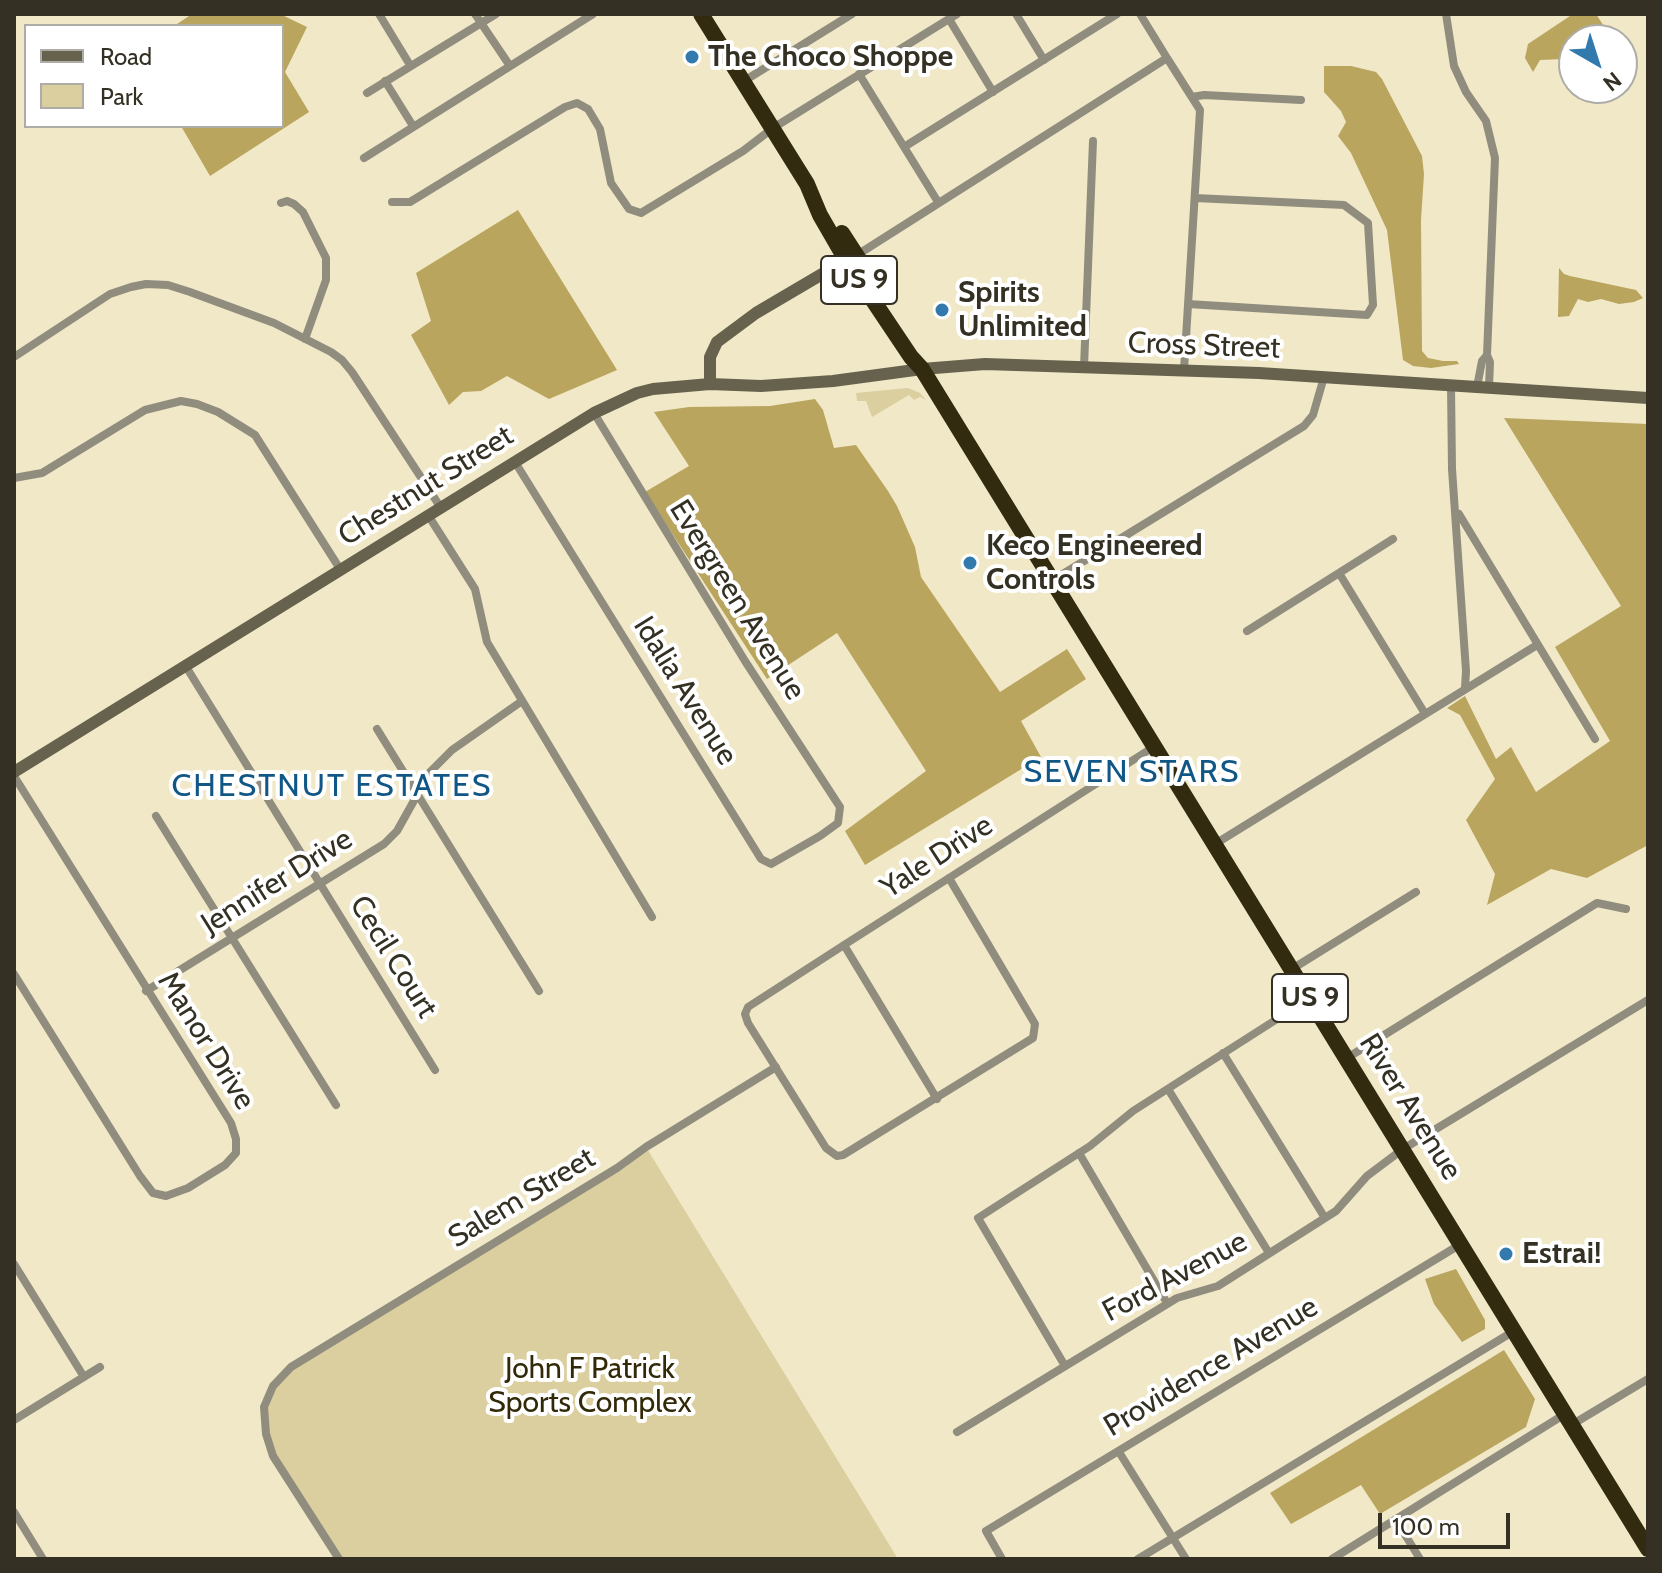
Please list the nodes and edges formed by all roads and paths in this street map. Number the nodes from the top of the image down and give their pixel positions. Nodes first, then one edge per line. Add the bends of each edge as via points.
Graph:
1 (379, 14) edge
2 (475, 14) edge
3 (496, 14) edge
4 (593, 14) edge
5 (701, 14) edge
6 (852, 14) edge
7 (1016, 14) edge
8 (1117, 14) edge
9 (1140, 14) edge
10 (1446, 14) edge
11 (953, 16) edge
12 (481, 23) junction
13 (1167, 58) junction
14 (1044, 60) junction
15 (410, 65) junction
16 (510, 66) junction
17 (859, 74) junction
18 (385, 81) junction
19 (744, 81) junction
20 (993, 92) junction
21 (367, 93) dead end
22 (1192, 97) junction
23 (1301, 100) dead end
24 (413, 126) junction
25 (773, 128) junction
26 (1093, 141) dead end
27 (904, 147) junction
28 (364, 158) dead end
29 (1195, 198) junction
30 (392, 202) dead end
31 (938, 202) junction
32 (281, 203) dead end
33 (851, 258) junction
34 (1188, 304) junction
35 (305, 339) junction
36 (14, 357) edge
37 (1084, 367) junction
38 (922, 369) junction
39 (1184, 370) junction
40 (1324, 377) junction
41 (710, 384) junction
42 (1451, 386) junction
43 (1483, 387) junction
44 (1648, 398) edge
45 (594, 413) junction
46 (515, 462) junction
47 (14, 478) edge
48 (441, 508) junction
49 (1456, 509) junction
50 (428, 515) junction
51 (1393, 539) dead end
52 (340, 569) junction
53 (1339, 573) junction
54 (1053, 580) junction
55 (1247, 631) dead end
56 (1537, 645) junction
57 (185, 665) junction
58 (1465, 688) junction
59 (522, 701) junction
60 (1424, 712) junction
61 (377, 729) dead end
62 (1595, 739) dead end
63 (1155, 746) junction
64 (14, 774) edge
65 (418, 795) junction
66 (840, 811) joint
67 (156, 816) dead end
68 (1215, 844) junction
69 (949, 878) junction
70 (320, 884) junction
71 (1416, 892) dead end
72 (1626, 909) dead end
73 (652, 917) dead end
74 (232, 938) junction
75 (844, 945) junction
76 (1292, 969) junction
77 (14, 974) edge
78 (146, 991) junction
79 (539, 991) dead end
80 (1310, 998) junction
81 (1648, 1000) edge
82 (1223, 1053) junction
83 (1347, 1058) junction
84 (776, 1067) junction
85 (435, 1070) dead end
86 (1168, 1089) junction
87 (937, 1099) junction
88 (336, 1105) dead end
89 (1403, 1149) junction
90 (1079, 1153) junction
91 (1325, 1218) junction
92 (1461, 1243) junction
93 (1269, 1253) junction
94 (14, 1264) edge
95 (1167, 1303) junction
96 (1515, 1331) junction
97 (1065, 1366) junction
98 (100, 1367) dead end
99 (84, 1377) junction
100 (1648, 1379) edge
101 (1569, 1419) junction
102 (14, 1420) edge
103 (957, 1432) dead end
104 (1119, 1452) junction
105 (14, 1512) edge
106 (1396, 1520) junction
107 (1173, 1538) junction
108 (1648, 1549) edge
109 (43, 1559) edge
110 (339, 1559) edge
111 (1002, 1559) edge
112 (1138, 1559) edge
113 (1186, 1559) edge
114 (1332, 1559) edge
115 (1420, 1559) edge

1 - 15 street
2 - 12 street
3 - 12 street
4 - 16 street
5 - 19 highway, River Avenue / US 9
6 - 19 street
7 - 14 street
8 - 14 street
9 - 13 street
10 - 43 street via 1454,66 1486,121 1495,158 1490,362
11 - 17 street
11 - 20 street
12 - 15 street
12 - 16 street
13 - 22 street
13 - 31 street
14 - 20 street
15 - 18 street
16 - 24 street
17 - 25 street
17 - 27 street
18 - 21 street
18 - 24 street
19 - 25 highway, River Avenue / US 9
20 - 27 street
22 - 23 street
22 - 29 street via 1200,110
24 - 28 street
25 - 30 street via 635,213 624,205 608,176 600,129 588,109 571,104 410,202
25 - 33 highway, River Avenue / US 9
26 - 37 street
27 - 31 street
29 - 34 street
29 - 34 street via 1344,205 1368,223 1373,305 1367,315
31 - 33 street
32 - 35 street via 303,212 326,258 326,280
33 - 38 highway, River Avenue / US 9 via 918,355
33 - 41 street via 729,331 710,357
34 - 39 street
35 - 36 street via 190,292 146,284 110,294
35 - 48 street via 331,352 352,372
37 - 38 street, Cross Street via 985,364
37 - 39 street, Cross Street
38 - 41 street, Cross Street via 833,381
38 - 54 highway, River Avenue / US 9
39 - 40 street, Cross Street
40 - 42 street, Cross Street
40 - 54 street via 1313,415 1304,426
41 - 45 street, Chestnut Street via 653,389
42 - 43 street, Cross Street
42 - 49 street
43 - 44 street, Cross Street
45 - 46 street, Chestnut Street
45 - 66 street, Evergreen Avenue
46 - 48 street, Chestnut Street
46 - 66 street, Idalia Avenue via 761,859 771,864 820,836 838,823
47 - 52 street via 42,473 145,410 181,401 197,404 255,435
48 - 50 street, Chestnut Street
49 - 56 street
49 - 58 street
50 - 52 street, Chestnut Street
50 - 59 street via 475,589 487,642
51 - 53 street
52 - 57 street, Chestnut Street
53 - 55 street
53 - 60 street
54 - 63 highway, River Avenue / US 9
56 - 58 street
56 - 62 street
57 - 64 street, Chestnut Street
57 - 70 street, Cecil Court
58 - 60 street
59 - 65 street, Jennifer Drive via 452,750 430,772
59 - 73 street
60 - 68 street
61 - 65 street
63 - 68 highway, River Avenue / US 9
63 - 69 street, Yale Drive
64 - 78 street, Manor Drive
65 - 70 street, Jennifer Drive via 384,844
65 - 79 street
67 - 74 street
68 - 76 highway, River Avenue / US 9
69 - 75 street, Yale Drive
69 - 87 street via 1035,1024 1027,1044
70 - 74 street, Jennifer Drive
70 - 85 street, Cecil Court
71 - 76 street
72 - 83 street via 1597,903
74 - 78 street, Jennifer Drive
74 - 88 street
75 - 84 street, Yale Drive via 747,1010 748,1023
75 - 87 street
76 - 80 highway, River Avenue / US 9
77 - 78 street, Manor Drive via 140,1176 153,1193 166,1196 225,1165 236,1153 236,1139 231,1123
80 - 82 street
80 - 83 highway, River Avenue / US 9
81 - 89 street, Ford Avenue
82 - 86 street
82 - 91 street
83 - 89 highway, River Avenue / US 9
84 - 87 street via 832,1154 843,1155
84 - 110 street, Salem Street via 291,1367 273,1386 264,1407 273,1456
86 - 90 street
86 - 93 street
89 - 91 street, Ford Avenue
89 - 92 highway, River Avenue / US 9
90 - 95 street
90 - 97 street via 978,1218
91 - 93 street, Ford Avenue
92 - 96 highway, River Avenue / US 9
92 - 104 street, Providence Avenue
93 - 95 street, Ford Avenue via 1218,1286
94 - 99 street
95 - 97 street, Ford Avenue
96 - 101 highway, River Avenue / US 9
96 - 107 street
97 - 103 street, Ford Avenue
98 - 99 street
99 - 102 street
100 - 101 street
101 - 106 street
101 - 108 highway, River Avenue / US 9
104 - 107 street
104 - 111 street, Providence Avenue via 986,1531
105 - 109 street
106 - 114 street
106 - 115 street
107 - 112 street
107 - 113 street

